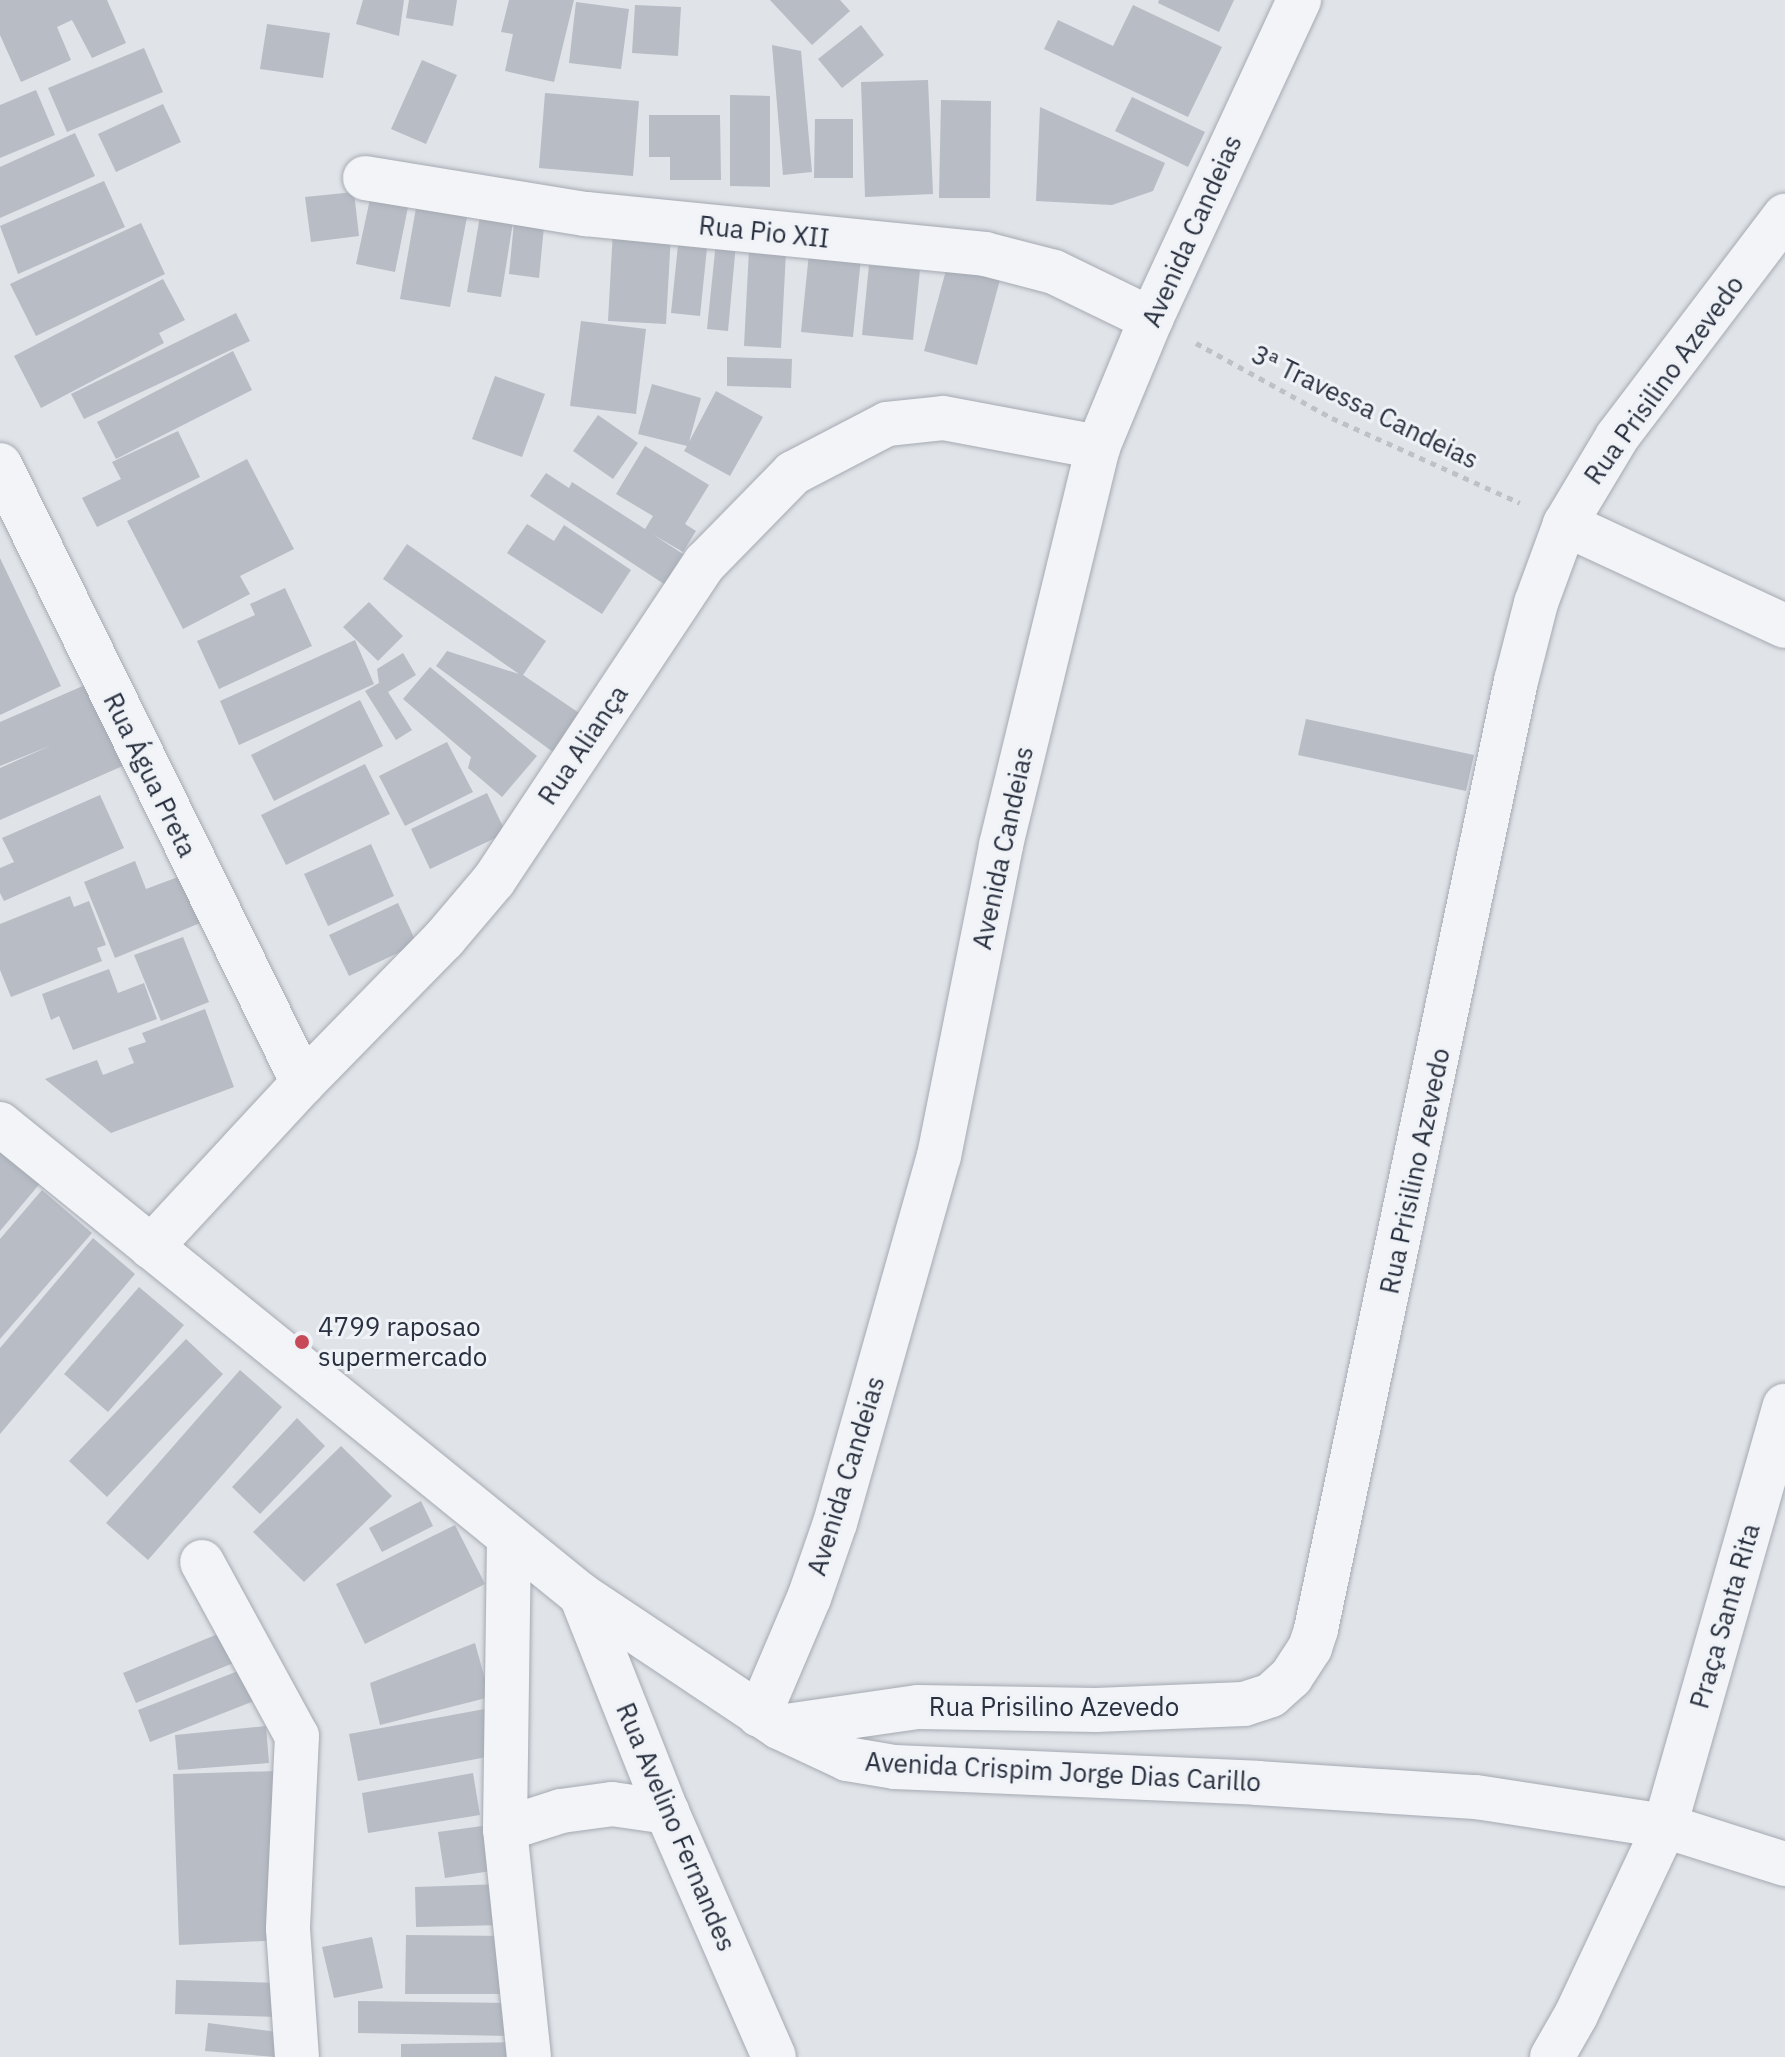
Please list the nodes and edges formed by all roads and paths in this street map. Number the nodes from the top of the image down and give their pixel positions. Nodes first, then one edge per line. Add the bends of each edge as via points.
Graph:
1 (1299, 0) edge
2 (365, 178) dead end
3 (1785, 216) edge
4 (1151, 319) junction
5 (1098, 447) junction
6 (0, 465) edge
7 (1565, 524) junction
8 (1785, 626) edge
9 (303, 1083) junction
10 (0, 1124) edge
11 (151, 1247) junction
12 (1785, 1406) edge
13 (509, 1540) junction
14 (202, 1562) dead end
15 (581, 1595) junction
16 (769, 1721) junction
17 (667, 1812) junction
18 (1665, 1826) junction
19 (505, 1829) junction
20 (1785, 1864) edge
21 (297, 2057) edge
22 (529, 2057) edge
23 (774, 2057) edge
24 (1552, 2057) edge

1 - 4 street, Avenida Candeias
2 - 4 street, Rua Pio XII via 586,214 985,254 1054,272
3 - 7 street, Rua Prisilino Azevedo via 1617,437
4 - 5 street, Avenida Candeias
4 - 7 path, 3ª Travessa Candeias via 1332,418
5 - 9 street, Rua Aliança via 943,418 887,424 793,473 705,563 494,880 444,939
5 - 16 street, Avenida Candeias via 1001,845 939,1156 835,1523
6 - 9 street, Rua Água Preta
7 - 8 street
7 - 16 street, Rua Prisilino Azevedo via 1536,603 1516,681 1316,1629 1297,1668 1271,1695 1244,1704 1096,1710 918,1707
9 - 11 street, Rua Aliança
10 - 11 street, Avenida Crispim Jorge Dias Carillo
11 - 13 street, Avenida Crispim Jorge Dias Carillo
12 - 18 street, Praça Santa Rita
13 - 15 street, Avenida Crispim Jorge Dias Carillo
13 - 19 street
14 - 21 street via 297,1736 288,1929
15 - 16 street, Avenida Crispim Jorge Dias Carillo
15 - 17 street, Rua Avelino Fernandes
16 - 18 street, Avenida Crispim Jorge Dias Carillo via 847,1759 895,1767 1476,1797
17 - 19 street via 612,1804 561,1811
17 - 23 street, Rua Avelino Fernandes
18 - 20 street, Avenida Crispim Jorge Dias Carillo
18 - 24 street
19 - 22 street

